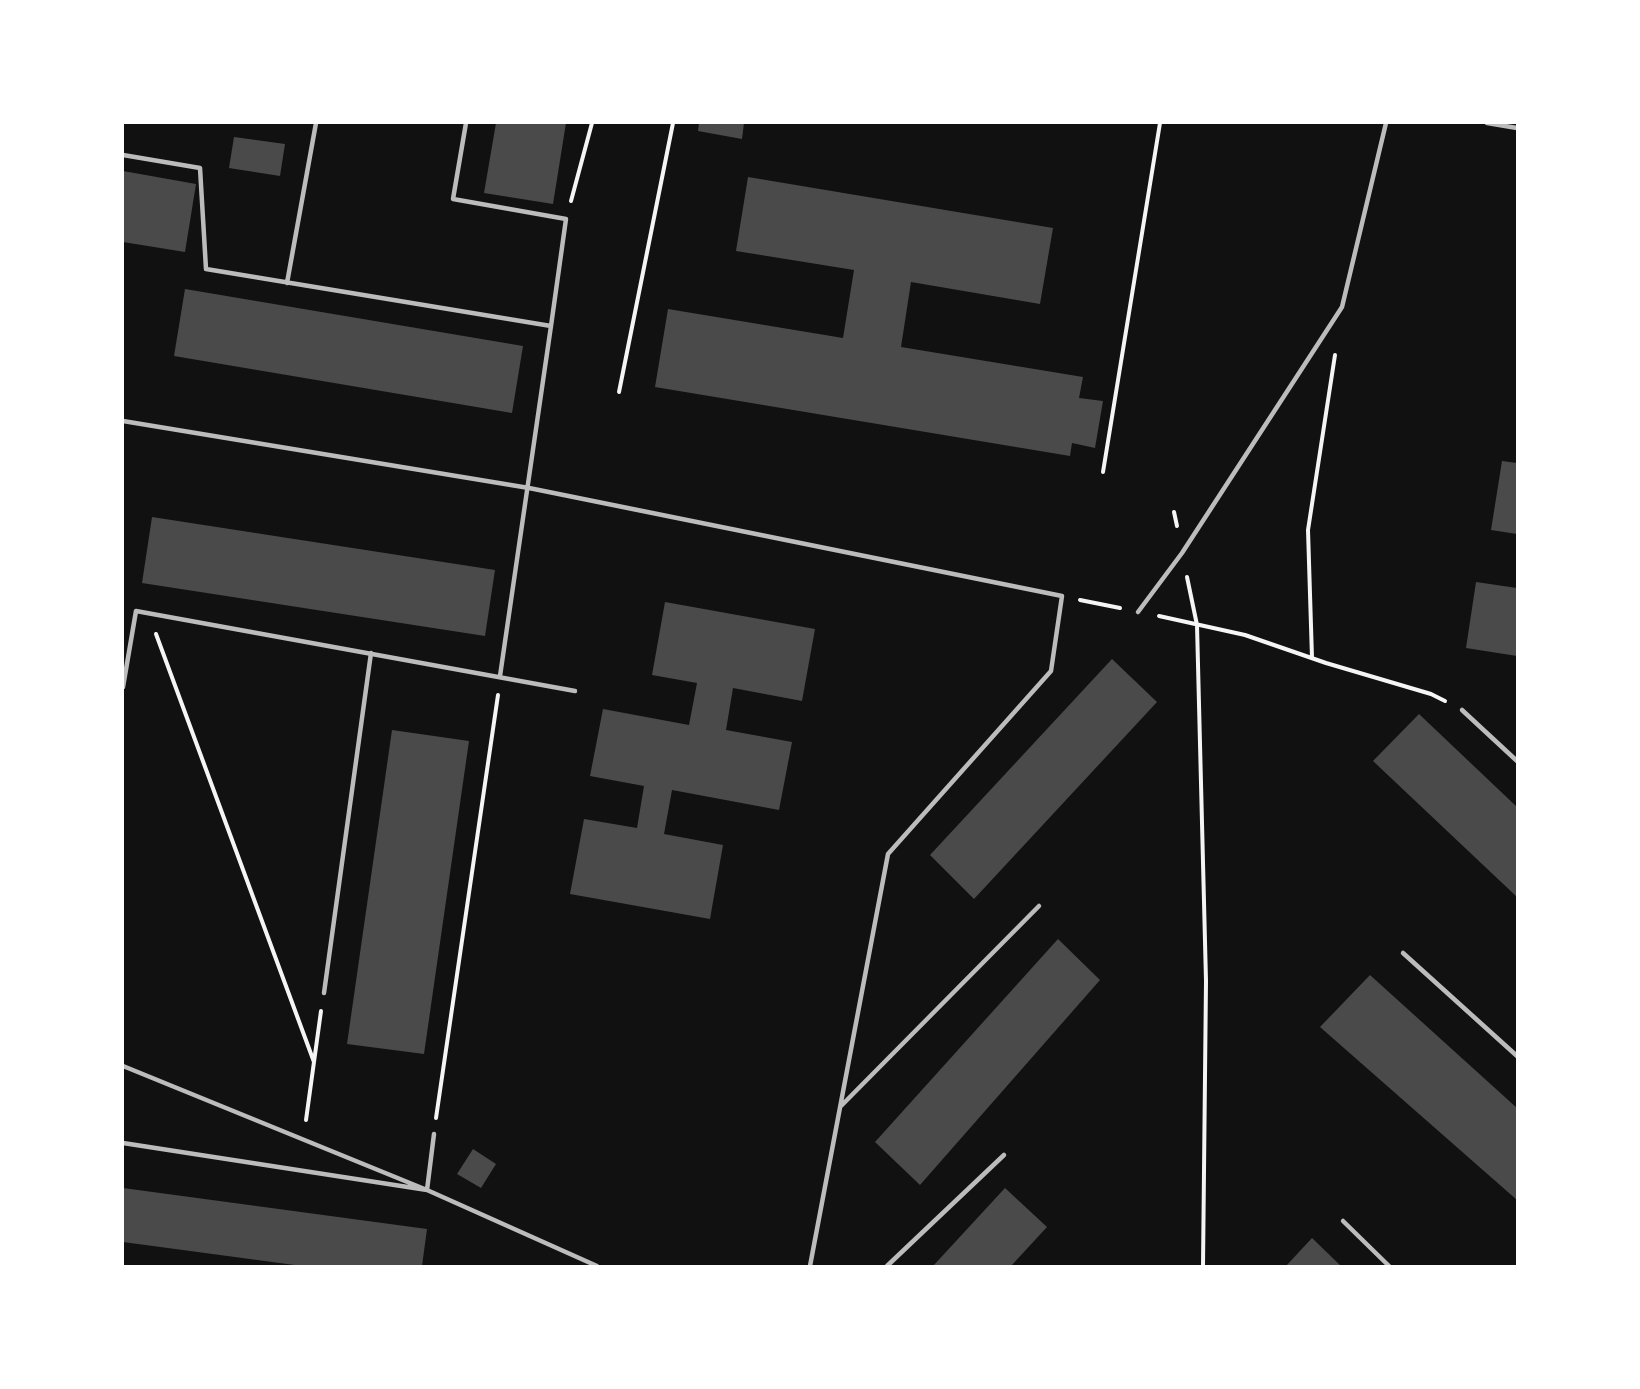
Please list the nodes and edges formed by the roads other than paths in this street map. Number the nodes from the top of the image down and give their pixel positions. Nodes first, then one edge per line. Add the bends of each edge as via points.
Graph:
1 (316, 123) edge
2 (466, 123) edge
3 (1386, 123) edge
4 (1487, 123) edge
5 (1517, 128) edge
6 (123, 155) edge
7 (287, 283) junction
8 (551, 326) junction
9 (123, 421) edge
10 (529, 488) junction
11 (1138, 612) road end
12 (371, 653) junction
13 (500, 676) junction
14 (123, 687) edge
15 (575, 691) dead end
16 (1462, 710) road end
17 (1517, 761) edge
18 (1039, 906) dead end
19 (1403, 953) dead end
20 (324, 993) road end
21 (1517, 1056) edge
22 (123, 1066) edge
23 (841, 1106) junction
24 (434, 1134) road end
25 (123, 1143) edge
26 (1004, 1155) dead end
27 (427, 1190) junction
28 (1343, 1221) dead end
29 (597, 1266) edge
30 (810, 1266) edge
31 (887, 1266) edge
32 (1389, 1266) edge

1 - 7 lane
2 - 8 lane via 453,199 566,219
3 - 11 lane via 1342,307 1182,553
4 - 5 lane
6 - 7 lane via 200,168 206,269
7 - 8 lane
8 - 10 lane
9 - 10 lane
10 - 13 lane
10 - 23 lane via 1062,596 1051,671 888,854
12 - 13 lane
12 - 14 lane via 136,611
12 - 20 lane
13 - 15 lane
16 - 17 lane
18 - 23 lane
19 - 21 lane
22 - 27 lane
23 - 30 lane
24 - 27 lane
25 - 27 lane
26 - 31 lane
27 - 29 lane
28 - 32 lane

